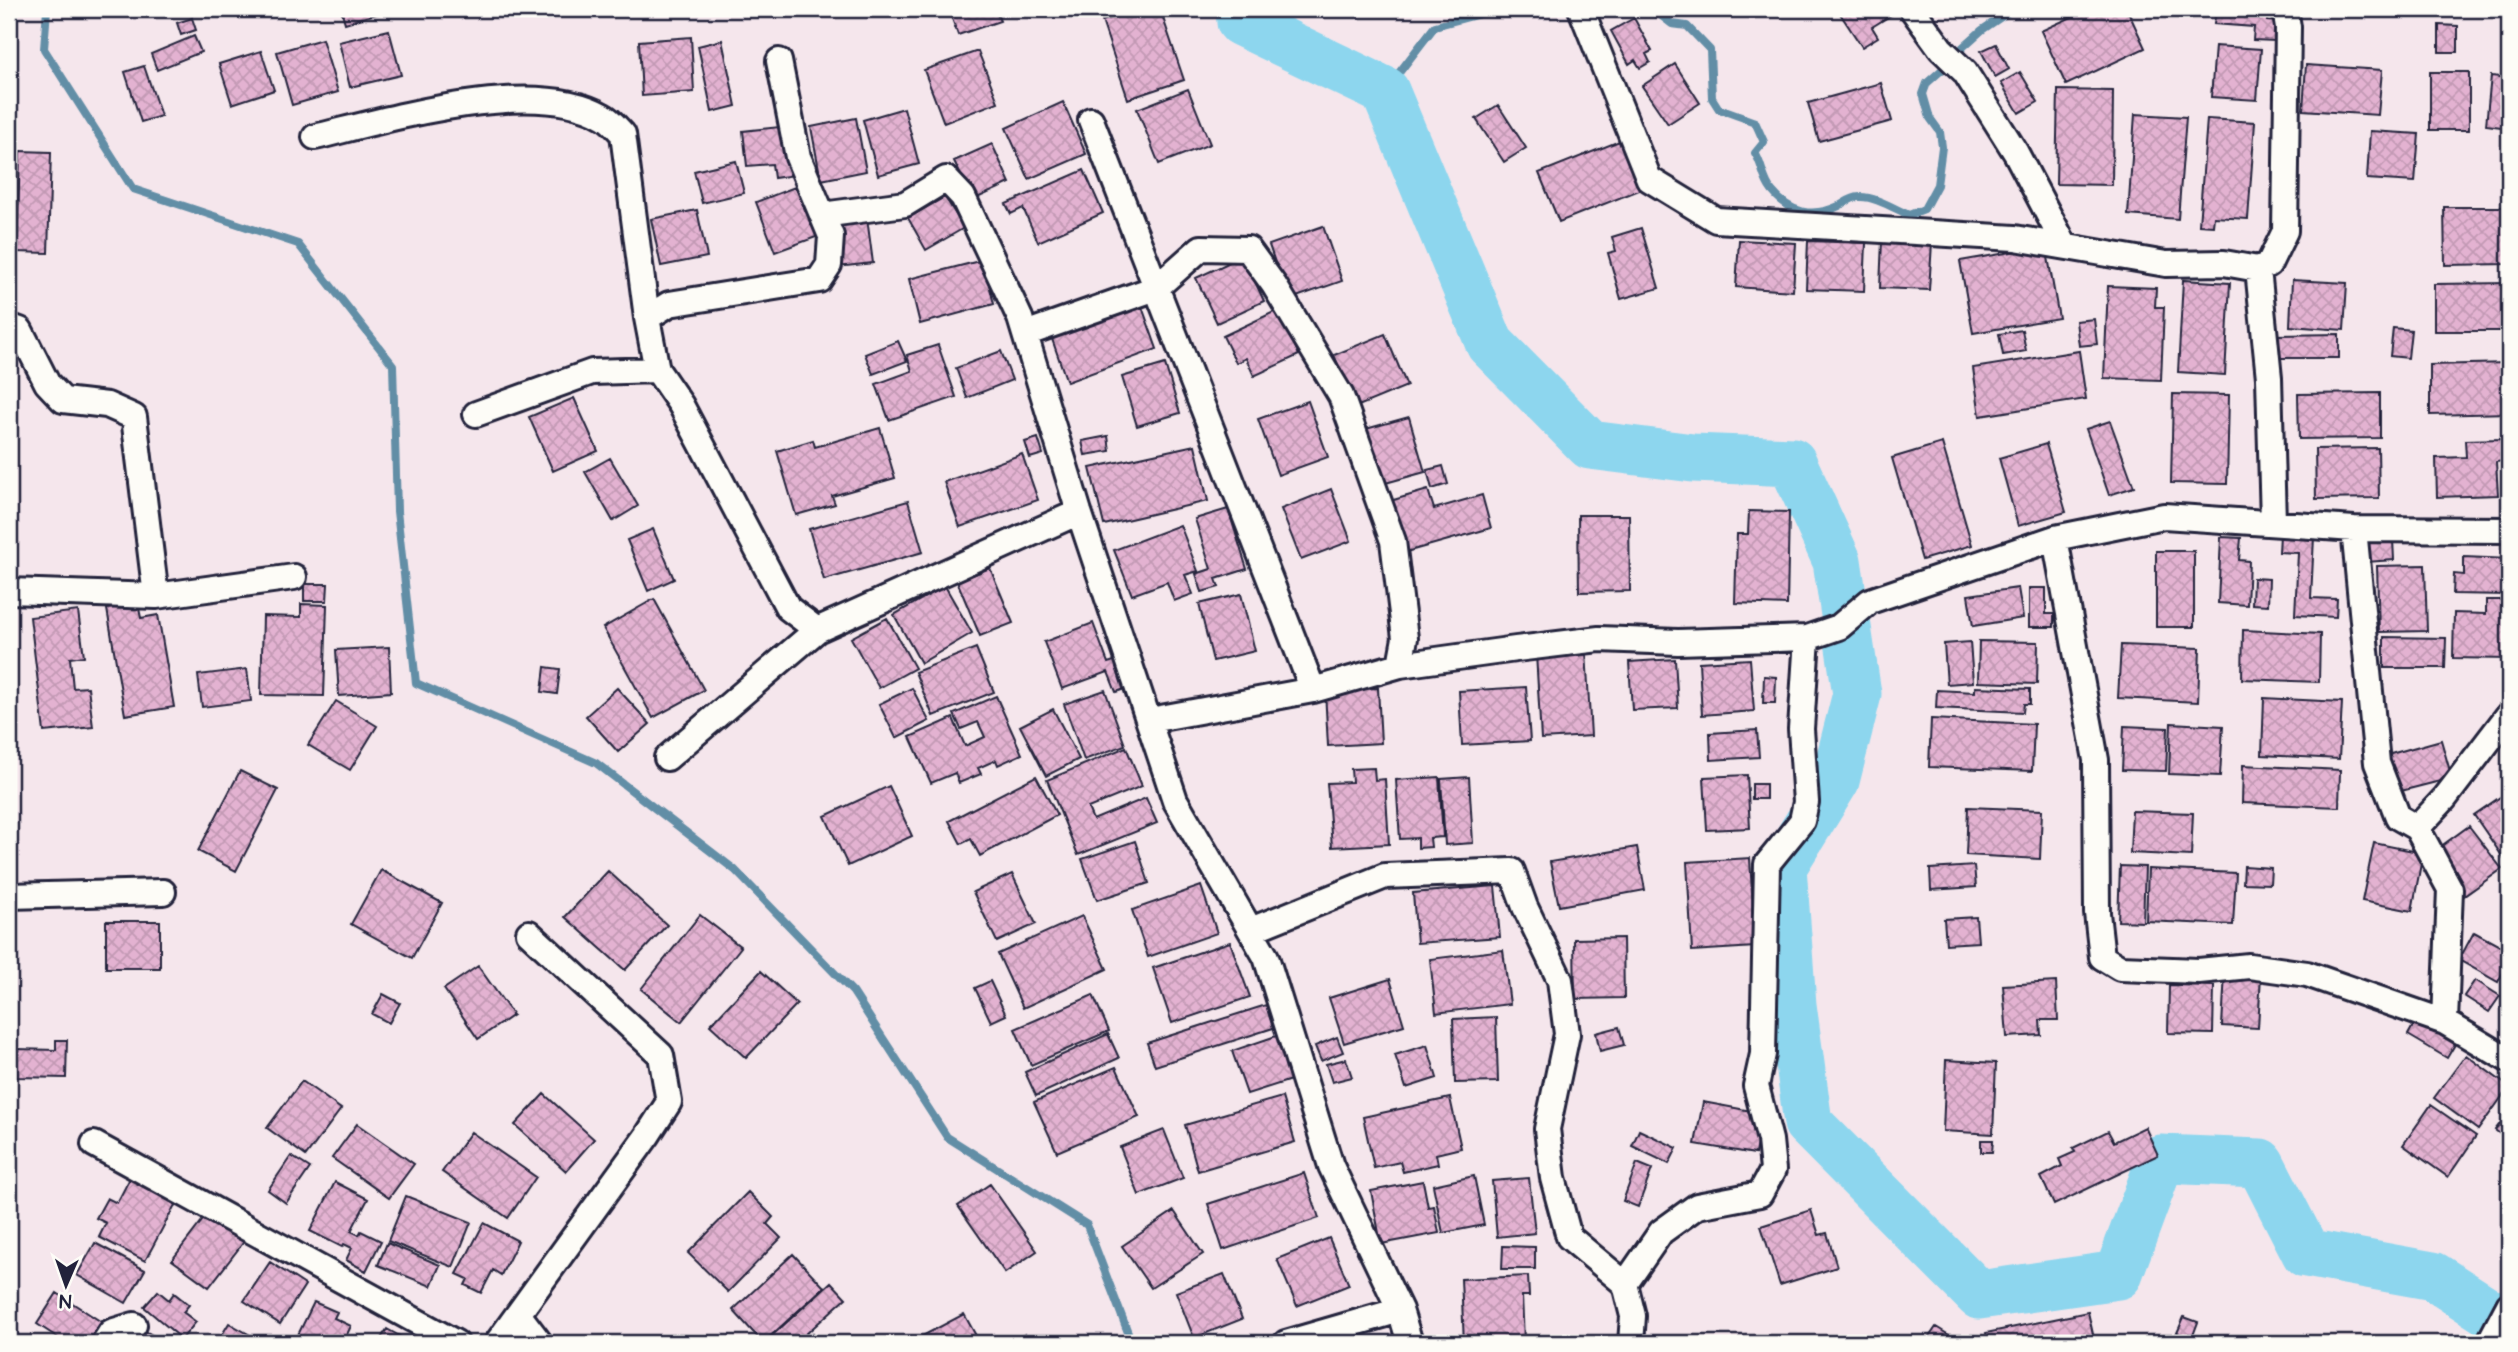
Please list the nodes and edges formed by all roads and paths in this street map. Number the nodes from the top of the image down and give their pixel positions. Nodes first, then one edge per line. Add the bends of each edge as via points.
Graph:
1 (1912, 9) edge
2 (2284, 9) edge
3 (1584, 16) edge
4 (779, 61) dead end
5 (1091, 120) dead end
6 (315, 136) dead end
7 (822, 215) junction
8 (2065, 246) junction
9 (2258, 269) junction
10 (1156, 288) junction
11 (647, 318) junction
12 (9, 326) edge
13 (1024, 334) junction
14 (657, 370) junction
15 (476, 414) dead end
16 (1079, 512) junction
17 (2273, 522) junction
18 (2354, 529) junction
19 (2509, 530) edge
20 (2055, 538) junction
21 (295, 577) dead end
22 (9, 591) edge
23 (156, 596) junction
24 (817, 631) junction
25 (1807, 638) junction
26 (1400, 665) junction
27 (1313, 690) junction
28 (2509, 714) edge
29 (1150, 720) junction
30 (667, 758) dead end
31 (2417, 828) junction
32 (163, 892) dead end
33 (9, 896) edge
34 (1251, 930) junction
35 (529, 933) dead end
36 (2445, 1022) junction
37 (2509, 1059) edge
38 (94, 1144) dead end
39 (1625, 1283) junction
40 (1400, 1310) junction
41 (2505, 1312) edge
42 (518, 1314) junction
43 (134, 1325) dead end
44 (104, 1343) edge
45 (456, 1343) edge
46 (497, 1343) edge
47 (540, 1343) edge
48 (1286, 1343) edge
49 (1410, 1343) edge
50 (1631, 1343) edge
51 (2489, 1343) edge

1 - 8 street via 1941,49 1965,72 2016,153
2 - 9 street via 2288,27 2285,231 2269,264
3 - 8 street via 1649,179 1716,220 2001,237
4 - 7 street via 798,157
5 - 10 street
6 - 11 street via 435,109 529,98 579,105 605,116 622,134
7 - 11 street via 831,236 829,265 819,280 669,304
7 - 13 street via 905,204 946,179 963,197
8 - 9 street via 2166,264 2224,263
9 - 17 street via 2269,378
10 - 13 street
10 - 26 street via 1200,248 1248,249 1274,285 1341,396 1393,541 1405,638
10 - 27 street
11 - 14 street
12 - 23 street via 20,330 47,383 63,400 107,405 134,417
13 - 16 street
14 - 15 street via 592,372
14 - 24 street via 681,405 788,608
16 - 24 street
16 - 29 street
17 - 18 street
17 - 20 street via 2164,516
18 - 19 street
18 - 31 street via 2377,763 2398,817
20 - 25 street via 1870,601 1839,626
20 - 36 street via 2096,760 2097,913 2102,957 2120,968 2199,971 2249,965 2307,974
21 - 23 street
22 - 23 street
24 - 30 street
25 - 26 street via 1599,639
25 - 39 street via 1801,729 1806,802 1802,821 1767,864 1763,1054 1756,1086 1773,1170 1760,1194 1697,1206 1661,1232
26 - 27 street
27 - 29 street
28 - 31 street
29 - 34 street via 1175,800
31 - 36 street via 2451,889
32 - 33 street
34 - 39 street via 1385,876 1511,871 1560,980 1567,1034 1547,1129 1562,1213 1569,1237
34 - 40 street via 1266,957 1331,1166
35 - 42 street via 661,1055 669,1102
36 - 37 street
38 - 45 street
39 - 50 street via 1633,1316
40 - 48 street
40 - 49 street
41 - 51 street
42 - 46 street
42 - 47 street
43 - 44 street via 111,1332

